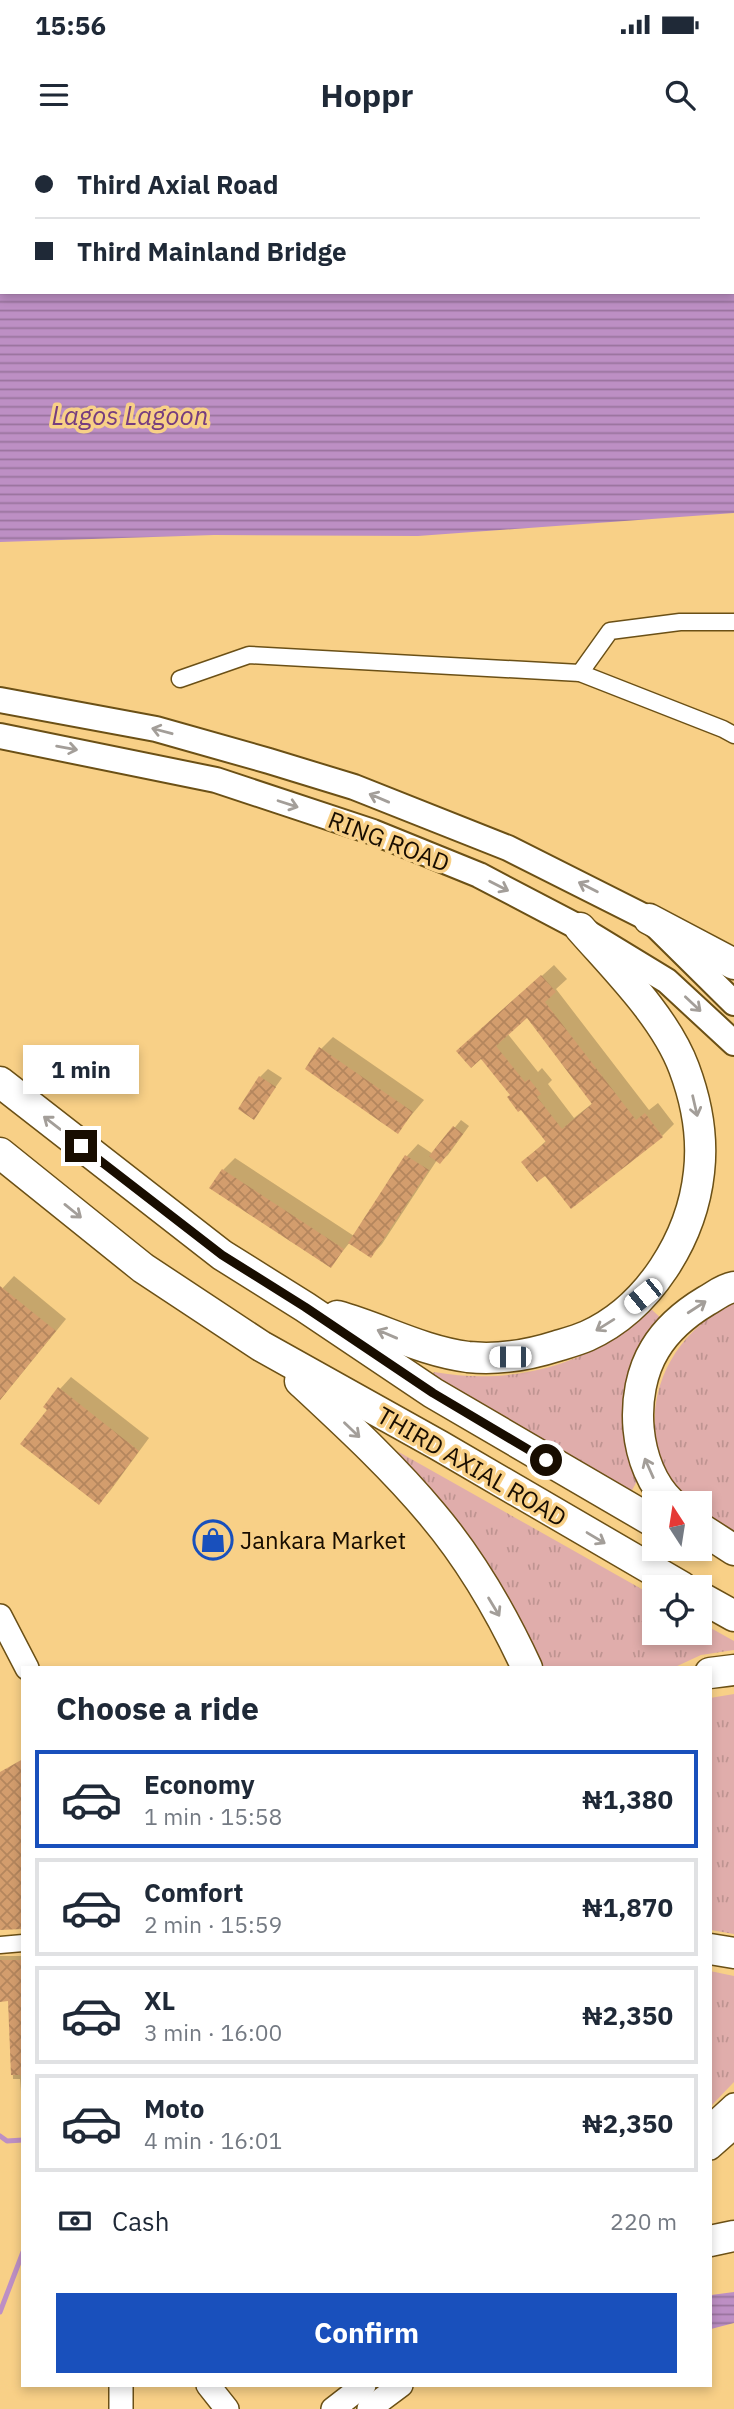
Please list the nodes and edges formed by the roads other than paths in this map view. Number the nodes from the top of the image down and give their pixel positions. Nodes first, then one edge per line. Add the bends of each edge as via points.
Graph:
1 (734, 622) edge
2 (580, 673) junction
3 (180, 679) dead end
4 (0, 700) edge
5 (734, 735) edge
6 (0, 736) edge
7 (649, 919) junction
8 (580, 928) junction
9 (734, 964) edge
10 (734, 1003) edge
11 (734, 1043) edge
12 (0, 1082) edge
13 (0, 1153) edge
14 (734, 1287) edge
15 (305, 1307) junction
16 (264, 1348) junction
17 (660, 1491) edge
18 (642, 1515) edge
19 (712, 1536) edge
20 (734, 1550) edge
21 (712, 1554) edge
22 (734, 1566) edge
23 (661, 1575) edge
24 (712, 1604) edge
25 (0, 1616) edge
26 (734, 1616) edge
27 (26, 1666) edge
28 (526, 1666) edge
29 (734, 1670) edge
30 (712, 1673) edge
31 (21, 1943) edge
32 (0, 1945) edge
33 (712, 1949) edge
34 (734, 1953) edge
35 (734, 2105) edge
36 (712, 2125) edge
37 (734, 2127) edge
38 (712, 2146) edge
39 (734, 2236) edge
40 (712, 2241) edge
41 (121, 2387) edge
42 (210, 2387) edge
43 (360, 2387) edge
44 (398, 2387) edge
45 (121, 2409) edge
46 (227, 2409) edge
47 (333, 2409) edge
48 (369, 2409) edge

1 - 2 street via 680,622 610,631
2 - 3 street via 249,655
2 - 5 street
7 -> 4 main road, RING ROAD via 508,848 354,787 156,729
6 -> 8 main road, RING ROAD via 216,780 373,832 479,875
7 - 9 highway
7 - 10 main road, RING ROAD
8 -> 11 main road, RING ROAD via 667,981
8 -> 15 highway via 660,1023 683,1065 698,1116 699,1172 692,1206 682,1236 643,1296 588,1335 510,1357 469,1357 420,1347
15 -> 12 highway via 222,1255
13 -> 16 highway via 144,1268
17 -> 14 highway via 645,1458 639,1428 643,1376 656,1348 690,1311
15 - 18 highway, THIRD AXIAL ROAD via 433,1393
16 -> 23 highway, THIRD AXIAL ROAD
16 -> 28 highway via 432,1514 463,1556
19 - 20 highway
21 - 22 highway
24 - 26 highway
25 - 27 main road
29 - 30 highway
31 - 32 street
33 - 34 highway
35 - 36 main road
37 - 38 main road
39 - 40 highway
41 - 45 main road
42 - 46 main road
43 - 47 main road
44 - 48 main road

